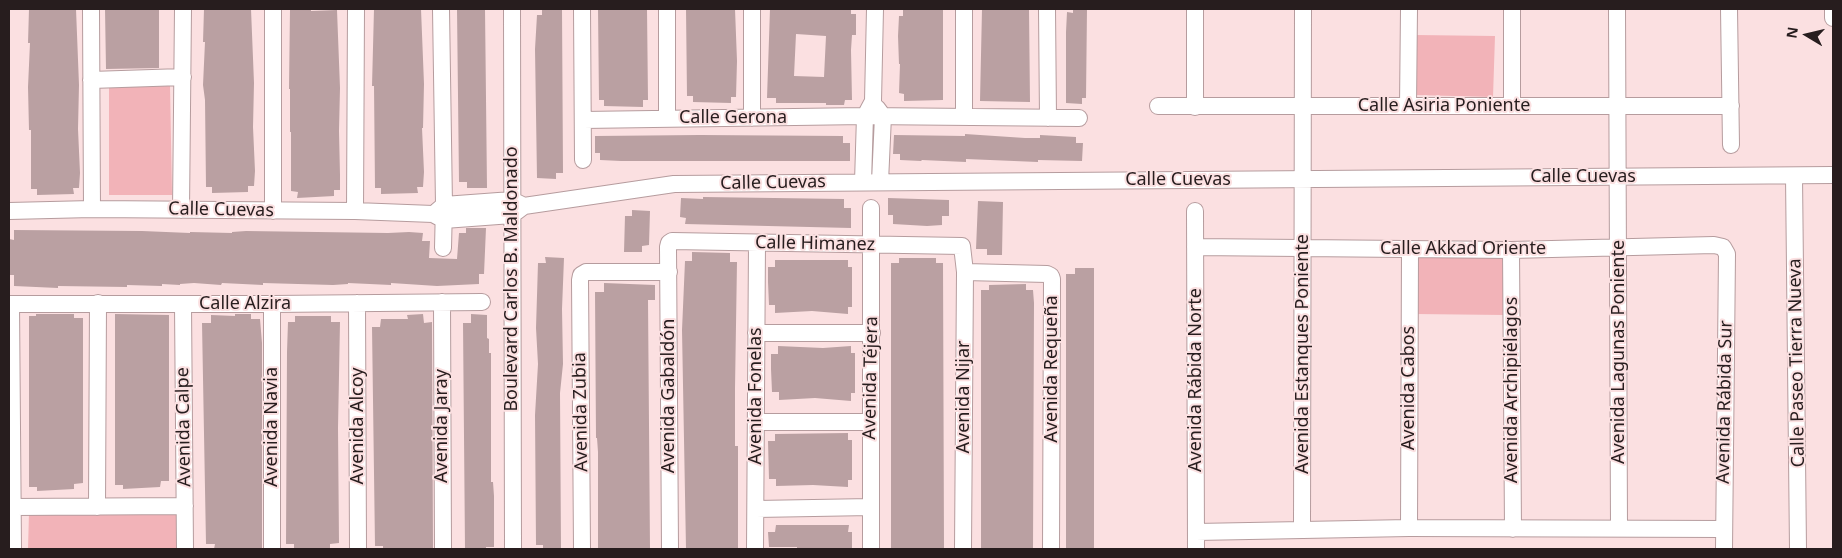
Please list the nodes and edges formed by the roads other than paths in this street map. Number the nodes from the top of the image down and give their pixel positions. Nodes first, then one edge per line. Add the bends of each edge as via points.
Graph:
1 (92, 9) edge
2 (183, 9) edge
3 (273, 9) edge
4 (356, 9) edge
5 (441, 9) edge
6 (512, 9) edge
7 (582, 9) edge
8 (667, 9) edge
9 (752, 9) edge
10 (875, 9) edge
11 (964, 9) edge
12 (1047, 9) edge
13 (1195, 9) edge
14 (1303, 9) edge
15 (1409, 9) edge
16 (1512, 9) edge
17 (1617, 9) edge
18 (1729, 9) edge
19 (1833, 9) edge
20 (1833, 18) edge
21 (183, 78) junction
22 (91, 80) junction
23 (872, 101) junction
24 (1512, 105) junction
25 (1158, 106) dead end
26 (1303, 106) junction
27 (1408, 106) junction
28 (1617, 106) junction
29 (1731, 106) junction
30 (1195, 107) junction
31 (865, 116) junction
32 (883, 116) junction
33 (964, 117) junction
34 (667, 118) junction
35 (752, 118) junction
36 (1048, 118) junction
37 (1079, 118) dead end
38 (582, 120) junction
39 (1731, 145) dead end
40 (583, 160) dead end
41 (1833, 175) edge
42 (1794, 176) junction
43 (1618, 177) junction
44 (1302, 180) junction
45 (862, 182) junction
46 (880, 182) junction
47 (516, 207) junction
48 (92, 208) junction
49 (871, 208) dead end
50 (181, 210) junction
51 (9, 211) edge
52 (272, 211) junction
53 (355, 211) junction
54 (1195, 211) dead end
55 (440, 213) junction
56 (669, 243) joint
57 (757, 244) junction
58 (871, 244) junction
59 (962, 246) joint
60 (1195, 247) junction
61 (1304, 247) junction
62 (443, 248) dead end
63 (1619, 248) junction
64 (1410, 249) junction
65 (1511, 250) junction
66 (1727, 254) joint
67 (669, 272) junction
68 (965, 272) junction
69 (442, 302) junction
70 (482, 302) dead end
71 (357, 303) junction
72 (10, 304) edge
73 (98, 304) junction
74 (272, 304) junction
75 (183, 305) junction
76 (756, 333) junction
77 (872, 333) junction
78 (756, 422) junction
79 (870, 422) junction
80 (97, 506) junction
81 (185, 506) junction
82 (13, 507) junction
83 (871, 508) junction
84 (756, 509) junction
85 (1409, 528) junction
86 (1620, 528) junction
87 (1302, 529) junction
88 (1513, 529) junction
89 (1724, 529) junction
90 (1196, 532) junction
91 (13, 549) edge
92 (185, 549) edge
93 (272, 549) edge
94 (358, 549) edge
95 (443, 549) edge
96 (513, 549) edge
97 (582, 549) edge
98 (670, 549) edge
99 (756, 549) edge
100 (871, 549) edge
101 (963, 549) edge
102 (1051, 549) edge
103 (1196, 549) edge
104 (1724, 549) edge
105 (1798, 549) edge

1 - 22 street
2 - 21 street
3 - 52 street
4 - 53 street
5 - 55 street
6 - 47 street, Boulevard Carlos B. Maldonado
7 - 38 street
8 - 34 street
9 - 35 street
10 - 23 street
11 - 33 street
12 - 36 street
13 - 30 street
14 - 26 street, Avenida Estanques Poniente
15 - 27 street
16 - 24 street
17 - 28 street, Avenida Lagunas Poniente
18 - 29 street
19 - 20 street
21 - 22 street
21 - 50 street
22 - 48 street
23 - 31 street
23 - 32 street
24 - 27 street, Calle Asiria Poniente
24 - 28 street, Calle Asiria Poniente
25 - 30 street, Calle Asiria Poniente
26 - 27 street, Calle Asiria Poniente
26 - 30 street, Calle Asiria Poniente
26 - 44 street, Avenida Estanques Poniente
28 - 29 street, Calle Asiria Poniente
28 - 43 street, Avenida Lagunas Poniente
29 - 39 street
31 - 32 street, Calle Gerona
31 - 35 street, Calle Gerona
31 - 45 street
32 - 33 street, Calle Gerona
32 - 46 street
33 - 36 street, Calle Gerona
34 - 35 street, Calle Gerona
34 - 38 street, Calle Gerona
36 - 37 street, Calle Gerona
38 - 40 street
41 - 42 street, Calle Cuevas
42 - 43 street, Calle Cuevas
42 - 105 street, Calle Paseo Tierra Nueva
43 - 44 street, Calle Cuevas
43 - 63 street, Avenida Lagunas Poniente
44 - 46 street, Calle Cuevas
44 - 61 street, Avenida Estanques Poniente
45 - 46 street, Calle Cuevas
45 - 47 street, Calle Cuevas via 674,184
47 - 55 street, Calle Cuevas
47 - 96 street, Boulevard Carlos B. Maldonado
48 - 50 street, Calle Cuevas
48 - 51 street, Calle Cuevas
49 - 58 street, Avenida Téjera
50 - 52 street, Calle Cuevas
52 - 53 street, Calle Cuevas
53 - 55 street, Calle Cuevas
54 - 60 street, Avenida Rábida Norte
55 - 62 street
56 - 57 street, Calle Himanez
56 - 67 street, Avenida Gabaldón
57 - 58 street, Calle Himanez
57 - 76 street, Avenida Fonelas
58 - 59 street, Calle Himanez
58 - 77 street, Avenida Téjera
59 - 68 street, Avenida Nijar
60 - 61 street, Calle Akkad Oriente
60 - 90 street, Avenida Rábida Norte
61 - 64 street, Calle Akkad Oriente
61 - 87 street, Avenida Estanques Poniente
63 - 65 street, Calle Akkad Oriente
63 - 66 street, Calle Akkad Oriente via 1714,245 1723,247
63 - 86 street, Avenida Lagunas Poniente
64 - 65 street, Calle Akkad Oriente
64 - 85 street, Avenida Cabos
65 - 88 street, Avenida Archipiélagos
66 - 89 street, Avenida Rábida Sur
67 - 97 street, Avenida Zubia via 586,272 581,275
67 - 98 street, Avenida Gabaldón
68 - 101 street, Avenida Nijar
68 - 102 street, Avenida Requeña via 1047,274 1052,278
69 - 70 street, Calle Alzira
69 - 71 street, Calle Alzira
69 - 95 street, Avenida Jaray
71 - 74 street, Calle Alzira
71 - 94 street, Avenida Alcoy
72 - 73 street, Calle Alzira
72 - 82 street
73 - 75 street, Calle Alzira
73 - 80 street
74 - 75 street, Calle Alzira
74 - 93 street, Avenida Navia
75 - 81 street, Avenida Calpe
76 - 77 street
76 - 78 street, Avenida Fonelas
77 - 79 street, Avenida Téjera
78 - 79 street
78 - 84 street, Avenida Fonelas
79 - 83 street, Avenida Téjera
80 - 81 street
80 - 82 street
81 - 92 street, Avenida Calpe
82 - 91 street
83 - 84 street
83 - 100 street, Avenida Téjera
84 - 99 street, Avenida Fonelas
85 - 87 street
85 - 88 street
86 - 88 street
86 - 89 street
87 - 90 street
89 - 104 street, Avenida Rábida Sur
90 - 103 street, Avenida Rábida Norte

